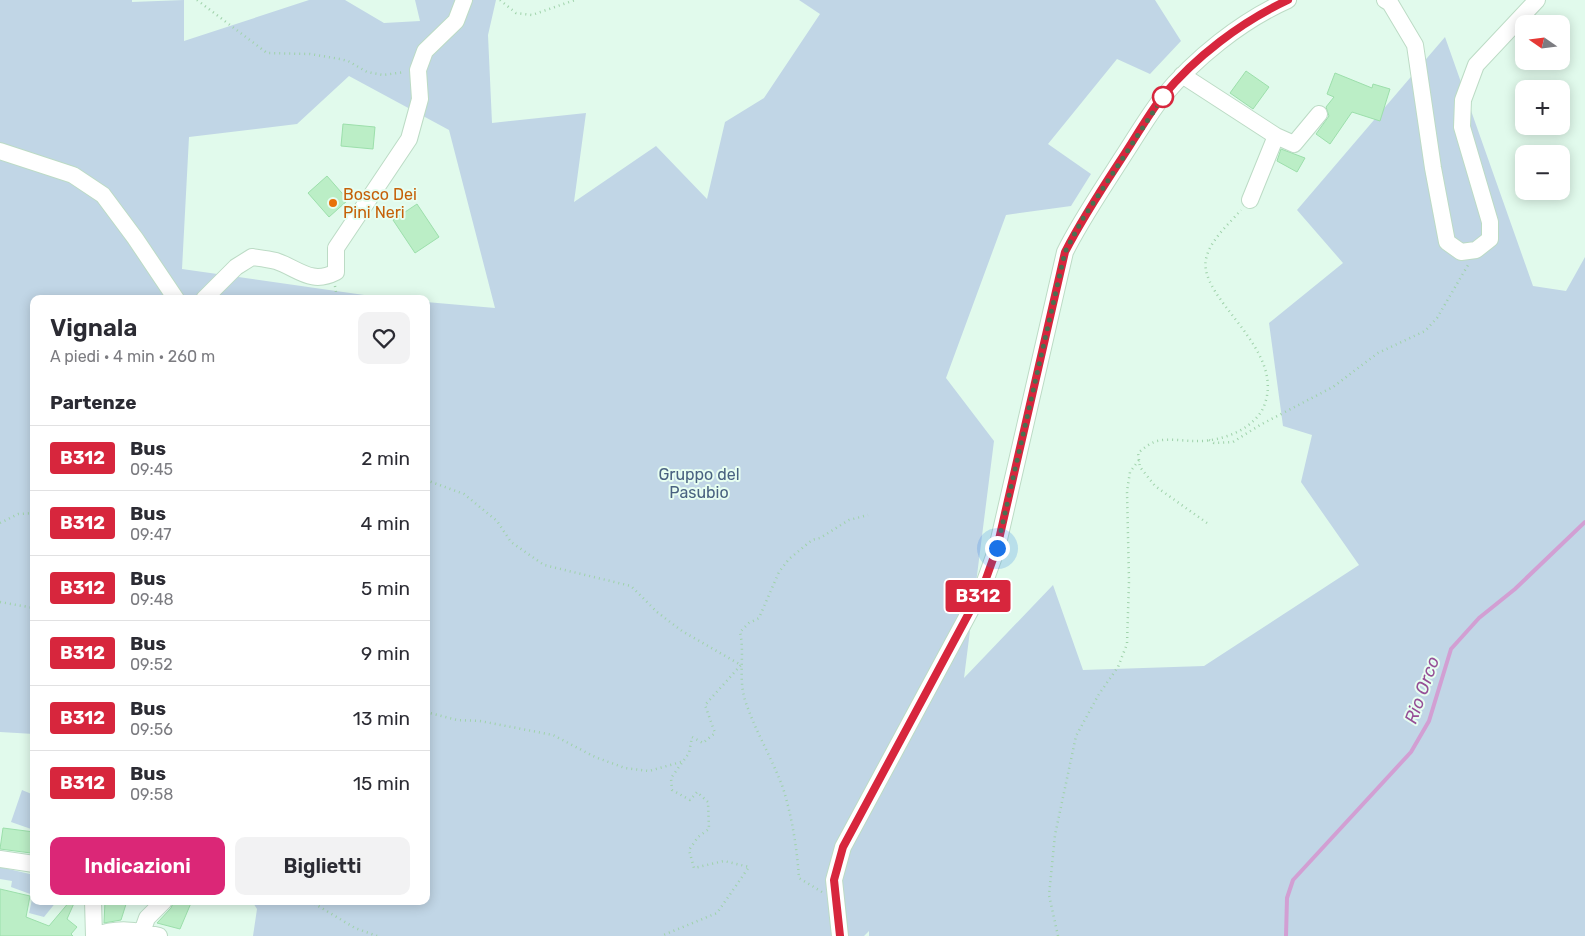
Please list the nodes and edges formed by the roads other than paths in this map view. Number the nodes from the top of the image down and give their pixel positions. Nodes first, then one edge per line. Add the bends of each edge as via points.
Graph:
1 (464, 0) edge
2 (1274, 0) edge
3 (1288, 0) edge
4 (1384, 0) edge
5 (1537, 0) edge
6 (1260, 15) junction
7 (1182, 75) junction
8 (1319, 114) dead end
9 (1276, 136) junction
10 (0, 151) edge
11 (1250, 200) road end
12 (173, 295) edge
13 (208, 295) edge
14 (0, 859) edge
15 (30, 863) edge
16 (93, 905) edge
17 (160, 905) edge
18 (142, 932) junction
19 (94, 936) edge
20 (159, 936) edge
21 (840, 936) edge

1 - 13 street via 456,21 425,51 418,70 420,99 409,139 336,248 336,272 324,278 252,256
2 - 6 street
3 - 6 street
4 - 5 street via 1390,3 1415,45 1447,242 1461,252 1476,250 1490,239 1490,222 1462,127 1463,100 1476,65
6 - 7 street via 1210,49
7 - 9 street
7 - 21 street via 1161,99 1082,220 1065,252 997,548 983,587 843,847 834,880
8 - 9 street via 1294,144
9 - 11 street
10 - 12 street via 73,175 103,195
14 - 15 street
16 - 19 street
17 - 18 street via 147,918
18 - 19 street via 108,930
18 - 20 street

